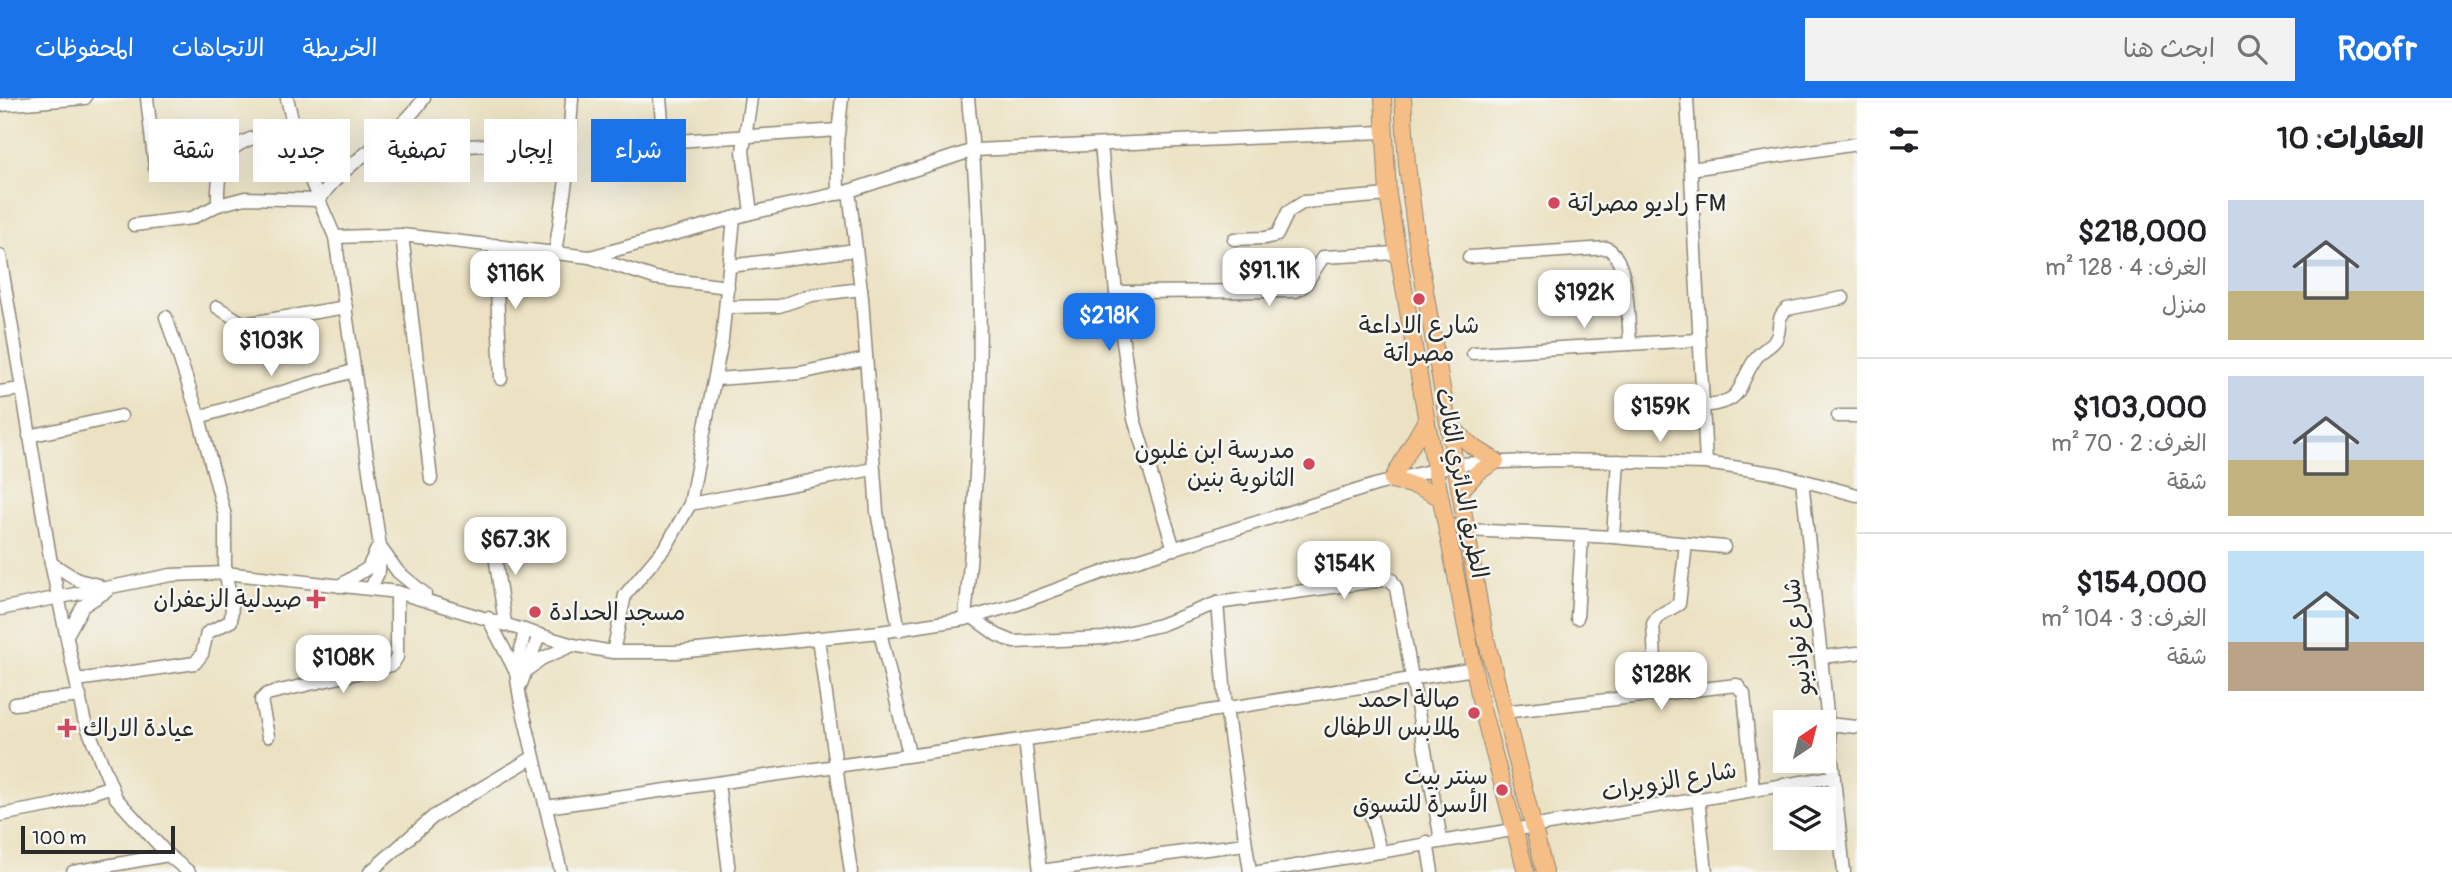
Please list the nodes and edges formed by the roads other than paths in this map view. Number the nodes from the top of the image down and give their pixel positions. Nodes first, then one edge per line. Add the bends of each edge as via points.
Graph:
1 (85, 98) edge
2 (147, 98) edge
3 (287, 98) edge
4 (424, 98) edge
5 (572, 98) edge
6 (660, 98) edge
7 (751, 98) edge
8 (842, 98) edge
9 (968, 98) edge
10 (1383, 98) edge
11 (1403, 98) edge
12 (1687, 98) edge
13 (0, 105) edge
14 (149, 119) edge
15 (290, 119) edge
16 (406, 119) edge
17 (571, 119) edge
18 (838, 130) junction
19 (1383, 132) junction
20 (745, 138) junction
21 (253, 140) edge
22 (1857, 144) edge
23 (1101, 145) junction
24 (974, 150) junction
25 (364, 154) edge
26 (1691, 169) junction
27 (312, 182) edge
28 (565, 182) edge
29 (844, 192) junction
30 (1388, 195) junction
31 (319, 200) junction
32 (218, 205) junction
33 (751, 213) junction
34 (734, 218) junction
35 (134, 225) dead end
36 (402, 235) junction
37 (335, 237) junction
38 (1234, 239) dead end
39 (495, 245) junction
40 (856, 250) junction
41 (555, 253) junction
42 (1397, 253) junction
43 (0, 256) edge
44 (590, 257) junction
45 (1469, 257) dead end
46 (730, 266) junction
47 (728, 288) junction
48 (861, 289) junction
49 (1123, 292) dead end
50 (1843, 298) dead end
51 (217, 307) dead end
52 (346, 307) junction
53 (727, 307) junction
54 (166, 317) dead end
55 (1698, 340) junction
56 (1630, 344) junction
57 (1473, 353) dead end
58 (866, 359) junction
59 (352, 371) junction
60 (501, 379) dead end
61 (716, 379) junction
62 (21, 389) junction
63 (0, 392) edge
64 (1702, 406) junction
65 (121, 416) dead end
66 (1838, 416) dead end
67 (1857, 416) edge
68 (199, 417) junction
69 (1426, 420) junction
70 (1449, 425) junction
71 (29, 436) junction
72 (1496, 461) junction
73 (1618, 461) junction
74 (1706, 463) junction
75 (1457, 464) junction
76 (873, 469) junction
77 (1435, 469) junction
78 (431, 479) dead end
79 (1392, 480) junction
80 (1802, 480) junction
81 (1461, 490) junction
82 (1857, 495) edge
83 (1441, 499) junction
84 (690, 504) junction
85 (1468, 530) junction
86 (492, 535) dead end
87 (1582, 536) junction
88 (1613, 537) junction
89 (380, 542) junction
90 (1686, 544) junction
91 (1724, 547) dead end
92 (1174, 549) junction
93 (51, 563) junction
94 (225, 573) junction
95 (114, 585) junction
96 (337, 587) junction
97 (371, 588) junction
98 (397, 592) junction
99 (58, 596) junction
100 (434, 600) junction
101 (1217, 603) junction
102 (0, 608) edge
103 (488, 618) junction
104 (969, 618) junction
105 (1577, 618) dead end
106 (505, 623) junction
107 (526, 630) junction
108 (899, 630) junction
109 (880, 632) junction
110 (67, 635) junction
111 (539, 635) junction
112 (818, 638) junction
113 (573, 645) junction
114 (612, 652) junction
115 (1857, 653) edge
116 (1821, 657) junction
117 (1474, 669) junction
118 (520, 673) junction
119 (77, 680) junction
120 (1411, 681) junction
121 (1657, 695) junction
122 (80, 696) junction
123 (15, 704) dead end
124 (1226, 708) junction
125 (1826, 710) edge
126 (1503, 712) junction
127 (1836, 725) edge
128 (1857, 727) edge
129 (268, 736) dead end
130 (1025, 739) junction
131 (909, 754) junction
132 (532, 758) junction
133 (835, 764) junction
134 (1832, 774) edge
135 (1832, 777) junction
136 (718, 783) junction
137 (109, 787) junction
138 (1753, 788) junction
139 (1699, 798) junction
140 (546, 807) junction
141 (1369, 808) dead end
142 (0, 815) edge
143 (1532, 826) junction
144 (1514, 829) junction
145 (1441, 840) junction
146 (1427, 842) junction
147 (1245, 844) junction
148 (1380, 851) junction
149 (168, 855) junction
150 (146, 866) edge
151 (73, 872) edge
152 (190, 872) edge
153 (370, 872) edge
154 (561, 872) edge
155 (729, 872) edge
156 (851, 872) edge
157 (1040, 872) edge
158 (1250, 872) edge
159 (1259, 872) edge
160 (1432, 872) edge
161 (1526, 872) edge
162 (1545, 872) edge
163 (1706, 872) edge
164 (1844, 872) edge

1 - 13 street
2 - 14 street
3 - 15 street
4 - 16 street
5 - 17 street
6 - 20 street via 660,124 667,138
7 - 20 street
8 - 18 street
9 - 24 street
10 - 19 main road, الطريق الدائري الثالث
11 - 70 main road, الطريق الدائري الثالث via 1418,250
12 - 26 street
18 - 20 street
18 - 29 street
19 - 23 street
19 - 30 main road, الطريق الدائري الثالث
20 - 33 street
21 - 32 street via 232,148 219,166
22 - 26 street
23 - 24 street
23 - 92 street via 1134,419
24 - 29 street
24 - 104 street via 978,448
25 - 31 street
26 - 55 street
27 - 31 street
28 - 41 street
29 - 33 street
29 - 40 street
30 - 38 street via 1304,202 1288,212 1276,235
30 - 42 main road, الطريق الدائري الثالث
31 - 32 street via 245,198
31 - 37 street
32 - 35 street via 192,218
33 - 34 street
34 - 44 street
34 - 46 street
36 - 37 street
36 - 39 street
36 - 78 street
37 - 52 street
39 - 41 street
39 - 60 street
40 - 46 street
40 - 48 street
41 - 44 street
42 - 49 street via 1323,257 1296,291
42 - 69 main road, الطريق الدائري الثالث
43 - 62 street
44 - 47 street via 655,278
45 - 56 street via 1607,248 1615,252 1622,264
46 - 47 street
47 - 53 street
48 - 53 street via 812,295 779,306
48 - 58 street
50 - 64 street via 1787,309 1778,321 1774,342 1755,359 1735,398
51 - 52 street via 244,324
52 - 59 street
53 - 61 street
54 - 68 street
55 - 56 street
55 - 64 street
56 - 57 street
58 - 61 street via 800,373
58 - 76 street
59 - 68 street
59 - 89 street
61 - 84 street
62 - 63 street
62 - 71 street
64 - 74 street
65 - 71 street
66 - 67 street
68 - 94 street via 225,516
69 - 77 main road, الطريق الدائري الثالث
69 - 79 main road
70 - 72 main road
70 - 75 main road, الطريق الدائري الثالث
71 - 93 street
72 - 73 street
72 - 75 street
72 - 81 main road
73 - 74 street
73 - 88 street
74 - 80 street
75 - 77 street
75 - 81 main road, الطريق الدائري الثالث
76 - 84 street
76 - 108 street via 879,530
77 - 79 street
77 - 83 main road, الطريق الدائري الثالث
79 - 83 main road via 1419,486
79 - 92 street
80 - 82 street
80 - 116 street, شارع نواذيبو
81 - 85 main road, الطريق الدائري الثالث
83 - 117 main road, الطريق الدائري الثالث
84 - 114 street via 667,545 625,595
85 - 87 street
85 - 126 main road, الطريق الدائري الثالث
86 - 106 street
87 - 88 street
87 - 105 street
88 - 90 street
89 - 96 street via 368,568
89 - 97 street via 379,571
89 - 100 street via 398,572
90 - 91 street
90 - 121 street via 1679,604 1653,624
92 - 104 street
93 - 95 street via 78,580
93 - 99 street
94 - 95 street via 191,572
94 - 96 street
94 - 119 street via 231,621 206,633 200,660
95 - 99 street
95 - 110 street via 83,606
96 - 97 street
97 - 98 street
98 - 100 street
98 - 129 street via 397,657 392,665 267,694 261,706
99 - 102 street
99 - 110 street
100 - 103 street
101 - 104 street via 1140,631 1058,641 1006,640
101 - 120 street via 1391,579
101 - 124 street
103 - 106 street
103 - 118 street
104 - 108 street
106 - 107 street
107 - 111 street
107 - 118 street
108 - 109 street
109 - 112 street
109 - 131 street
110 - 119 street
111 - 113 street
111 - 118 street
112 - 114 street via 677,652
112 - 133 street
113 - 114 street
113 - 118 street
115 - 116 street
116 - 125 street, شارع نواذيبو
117 - 120 street
117 - 144 main road, الطريق الدائري الثالث
118 - 132 street via 519,691
119 - 122 street
120 - 124 street
120 - 145 street
121 - 126 street
121 - 138 street via 1733,684 1742,688
122 - 123 street
122 - 137 street
124 - 130 street
124 - 147 street
126 - 143 main road, الطريق الدائري الثالث
127 - 128 street
130 - 131 street
130 - 157 street
131 - 133 street
132 - 140 street
132 - 153 street via 433,817
133 - 136 street
133 - 156 street
134 - 135 street, شارع نواذيبو
135 - 138 street, شارع الزويرات
135 - 164 street, شارع نواذيبو
136 - 140 street
136 - 155 street
137 - 142 street via 54,805
137 - 149 street
138 - 139 street, شارع الزويرات
139 - 143 street, شارع الزويرات
139 - 163 street
140 - 154 street
141 - 148 street
143 - 144 street, شارع الزويرات
143 - 162 main road, الطريق الدائري الثالث
144 - 145 street, شارع الزويرات
144 - 161 main road, الطريق الدائري الثالث
145 - 146 street, شارع الزويرات
146 - 148 street, شارع الزويرات
146 - 160 street
147 - 157 street
147 - 158 street
148 - 159 street, شارع الزويرات
149 - 150 street
149 - 152 street
150 - 151 street

